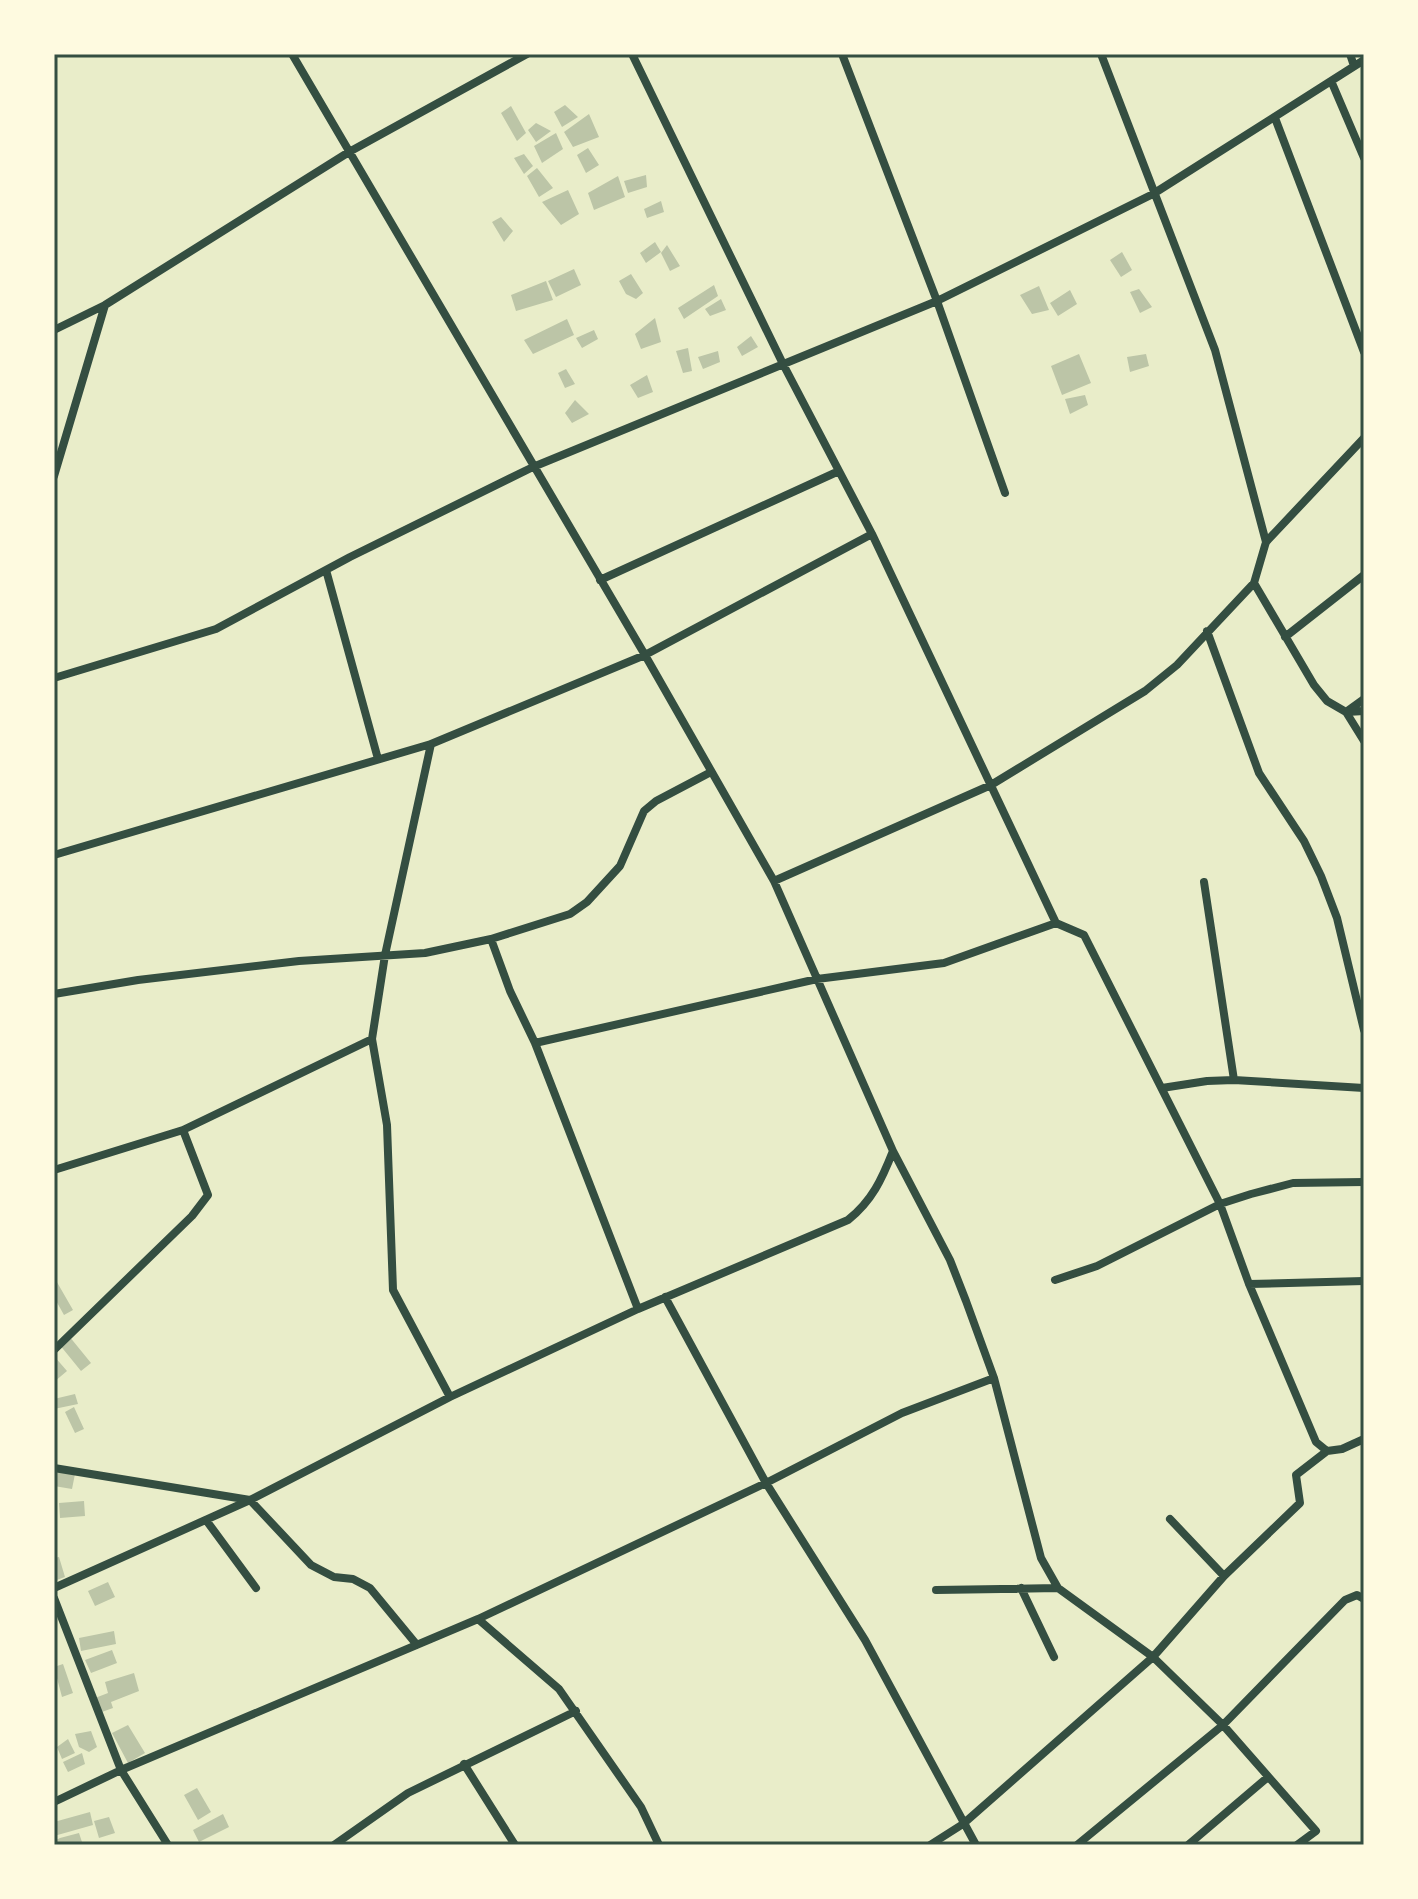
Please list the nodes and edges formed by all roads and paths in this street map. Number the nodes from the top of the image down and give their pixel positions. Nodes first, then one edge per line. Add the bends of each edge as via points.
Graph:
1 (292, 54) edge
2 (527, 54) edge
3 (632, 54) edge
4 (842, 54) edge
5 (1101, 54) edge
6 (1350, 54) edge
7 (1364, 60) edge
8 (1354, 66) junction
9 (1332, 83) junction
10 (1275, 118) junction
11 (349, 152) junction
12 (1364, 158) edge
13 (1153, 194) junction
14 (937, 301) junction
15 (105, 305) junction
16 (54, 330) edge
17 (1364, 352) edge
18 (783, 364) junction
19 (1364, 438) edge
20 (533, 467) junction
21 (839, 471) junction
22 (54, 476) edge
23 (1005, 493) dead end
24 (872, 534) junction
25 (1266, 542) junction
26 (326, 570) junction
27 (1364, 575) edge
28 (600, 580) junction
29 (1254, 583) junction
30 (1207, 631) junction
31 (1285, 637) junction
32 (645, 655) junction
33 (54, 678) edge
34 (1364, 699) edge
35 (1364, 711) edge
36 (1346, 712) junction
37 (1364, 741) edge
38 (431, 744) junction
39 (378, 759) junction
40 (711, 772) junction
41 (991, 785) junction
42 (54, 855) edge
43 (774, 881) junction
44 (1204, 882) dead end
45 (1056, 923) junction
46 (491, 939) junction
47 (385, 955) junction
48 (817, 979) junction
49 (54, 994) edge
50 (1364, 1030) edge
51 (372, 1039) junction
52 (535, 1043) junction
53 (1234, 1080) junction
54 (1162, 1088) junction
55 (1364, 1088) edge
56 (183, 1130) junction
57 (893, 1151) junction
58 (54, 1170) edge
59 (1364, 1182) edge
60 (1220, 1204) junction
61 (1055, 1280) dead end
62 (1364, 1281) edge
63 (1249, 1284) junction
64 (665, 1297) junction
65 (638, 1309) junction
66 (54, 1350) edge
67 (994, 1378) junction
68 (450, 1397) junction
69 (1364, 1439) edge
70 (1327, 1451) junction
71 (54, 1468) edge
72 (766, 1483) junction
73 (250, 1500) junction
74 (1170, 1519) dead end
75 (206, 1520) junction
76 (1224, 1576) junction
77 (54, 1588) edge
78 (256, 1588) dead end
79 (1021, 1588) junction
80 (1058, 1588) junction
81 (936, 1590) dead end
82 (54, 1598) edge
83 (1364, 1599) edge
84 (478, 1619) junction
85 (417, 1645) junction
86 (1054, 1657) dead end
87 (1153, 1657) junction
88 (576, 1711) junction
89 (1223, 1725) junction
90 (464, 1764) junction
91 (121, 1770) junction
92 (1268, 1777) junction
93 (54, 1802) edge
94 (963, 1824) junction
95 (168, 1845) edge
96 (334, 1845) edge
97 (515, 1845) edge
98 (659, 1845) edge
99 (930, 1845) edge
100 (976, 1845) edge
101 (1077, 1845) edge
102 (1188, 1845) edge
103 (1297, 1845) edge

1 - 11 street
2 - 11 street
3 - 18 street
4 - 14 street
5 - 13 street
6 - 8 street
7 - 8 street
8 - 9 street
9 - 10 street
9 - 12 street
10 - 13 street
10 - 17 street
11 - 15 street
11 - 20 street
13 - 14 street
13 - 25 street via 1215,350
14 - 18 street
14 - 23 street
15 - 16 street
15 - 22 street
18 - 20 street
18 - 21 street
19 - 25 street
20 - 26 street
20 - 28 street
21 - 24 street
21 - 28 street
24 - 32 street
24 - 41 street
25 - 29 street
26 - 33 street via 216,629
26 - 39 street
27 - 31 street
28 - 32 street
29 - 30 street
29 - 31 street
30 - 41 street via 1145,691
30 - 50 street via 1259,773 1321,876 1337,918
31 - 36 street via 1327,701
32 - 38 street
32 - 40 street
34 - 36 street
35 - 36 street
36 - 37 street
38 - 39 street
38 - 47 street
39 - 42 street
40 - 43 street
40 - 46 street via 644,811 620,866 587,902 570,914
41 - 43 street
41 - 45 street
43 - 48 street
44 - 53 street
45 - 48 street via 944,963
45 - 54 street via 1084,935
46 - 47 street
46 - 52 street
47 - 49 street via 299,961
47 - 51 street
48 - 52 street
48 - 57 street
51 - 56 street
51 - 68 street via 387,1125 393,1290
52 - 65 street
53 - 54 street
53 - 55 street
54 - 60 street
56 - 58 street
56 - 66 street via 208,1195
57 - 64 street via 878,1187 848,1220
57 - 67 street via 950,1260
59 - 60 street via 1293,1183
60 - 61 street via 1097,1266
60 - 63 street
62 - 63 street
63 - 70 street via 1316,1442
64 - 65 street
64 - 72 street
65 - 68 street
67 - 72 street via 902,1413
67 - 80 street via 1041,1558
68 - 73 street
69 - 70 street
70 - 76 street via 1296,1475 1300,1503
71 - 73 street
72 - 84 street
72 - 94 street via 865,1640
73 - 75 street
73 - 85 street via 311,1565 370,1588
74 - 76 street
75 - 77 street
75 - 78 street
76 - 87 street
79 - 80 street
79 - 81 street
79 - 86 street
80 - 87 street
82 - 91 street
83 - 89 street via 1357,1595 1345,1600
84 - 85 street
84 - 88 street via 548,1677
85 - 91 street
87 - 89 street
87 - 94 street
88 - 90 street
88 - 98 street via 641,1807
89 - 92 street
89 - 101 street
90 - 96 street via 408,1793
90 - 97 street
91 - 93 street
91 - 95 street
92 - 102 street
92 - 103 street via 1316,1831
94 - 99 street
94 - 100 street

